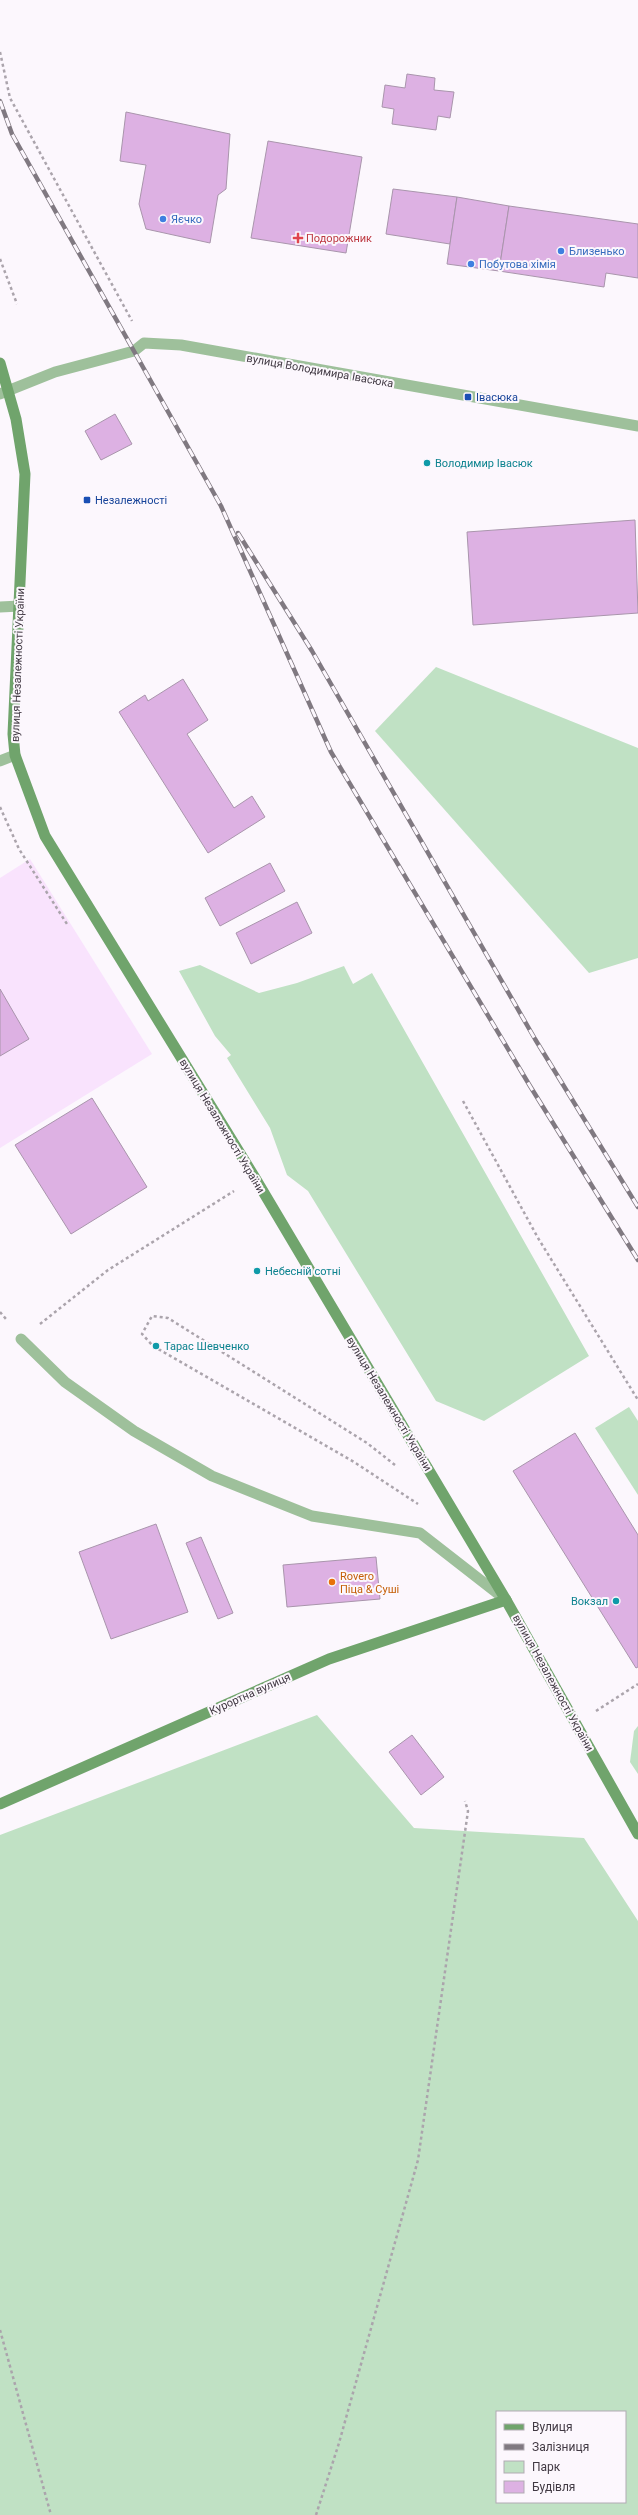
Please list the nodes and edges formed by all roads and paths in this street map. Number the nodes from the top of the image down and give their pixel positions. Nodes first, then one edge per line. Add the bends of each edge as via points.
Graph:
1 (0, 52) edge
2 (0, 259) edge
3 (17, 304) dead end
4 (144, 343) junction
5 (0, 363) edge
6 (5, 392) edge
7 (638, 426) edge
8 (20, 606) junction
9 (0, 607) edge
10 (15, 755) junction
11 (0, 762) edge
12 (463, 1101) dead end
13 (255, 1178) junction
14 (21, 1339) joint
15 (638, 1400) edge
16 (398, 1468) dead end
17 (421, 1506) dead end
18 (506, 1600) junction
19 (638, 1684) edge
20 (576, 1724) junction
21 (465, 1800) dead end
22 (0, 1804) edge
23 (638, 1834) edge
24 (0, 2330) edge
25 (51, 2515) edge
26 (316, 2515) edge

1 - 4 path via 10,98
2 - 3 path
4 - 6 street via 134,351 55,372
4 - 7 street, вулиця Володимира Івасюка via 181,345
5 - 6 main road, вулиця Незалежності України
6 - 8 main road, вулиця Незалежності України via 18,426 25,474
8 - 9 street
8 - 10 main road, вулиця Незалежності України via 13,734
10 - 11 street
10 - 13 main road, вулиця Незалежності України via 45,836
12 - 15 path via 538,1238
13 - 14 path via 108,1270
13 - 18 main road, вулиця Незалежності України
14 - 18 street via 65,1382 134,1431 212,1476 312,1516 420,1533
16 - 17 path via 367,1443 168,1318 152,1316 142,1334 154,1346 354,1462
18 - 20 main road, вулиця Незалежності України
18 - 22 main road, Курортна вулиця via 329,1659
19 - 20 path
20 - 23 main road, вулиця Незалежності України
21 - 26 path via 468,1812 418,2160 339,2443
24 - 25 path

